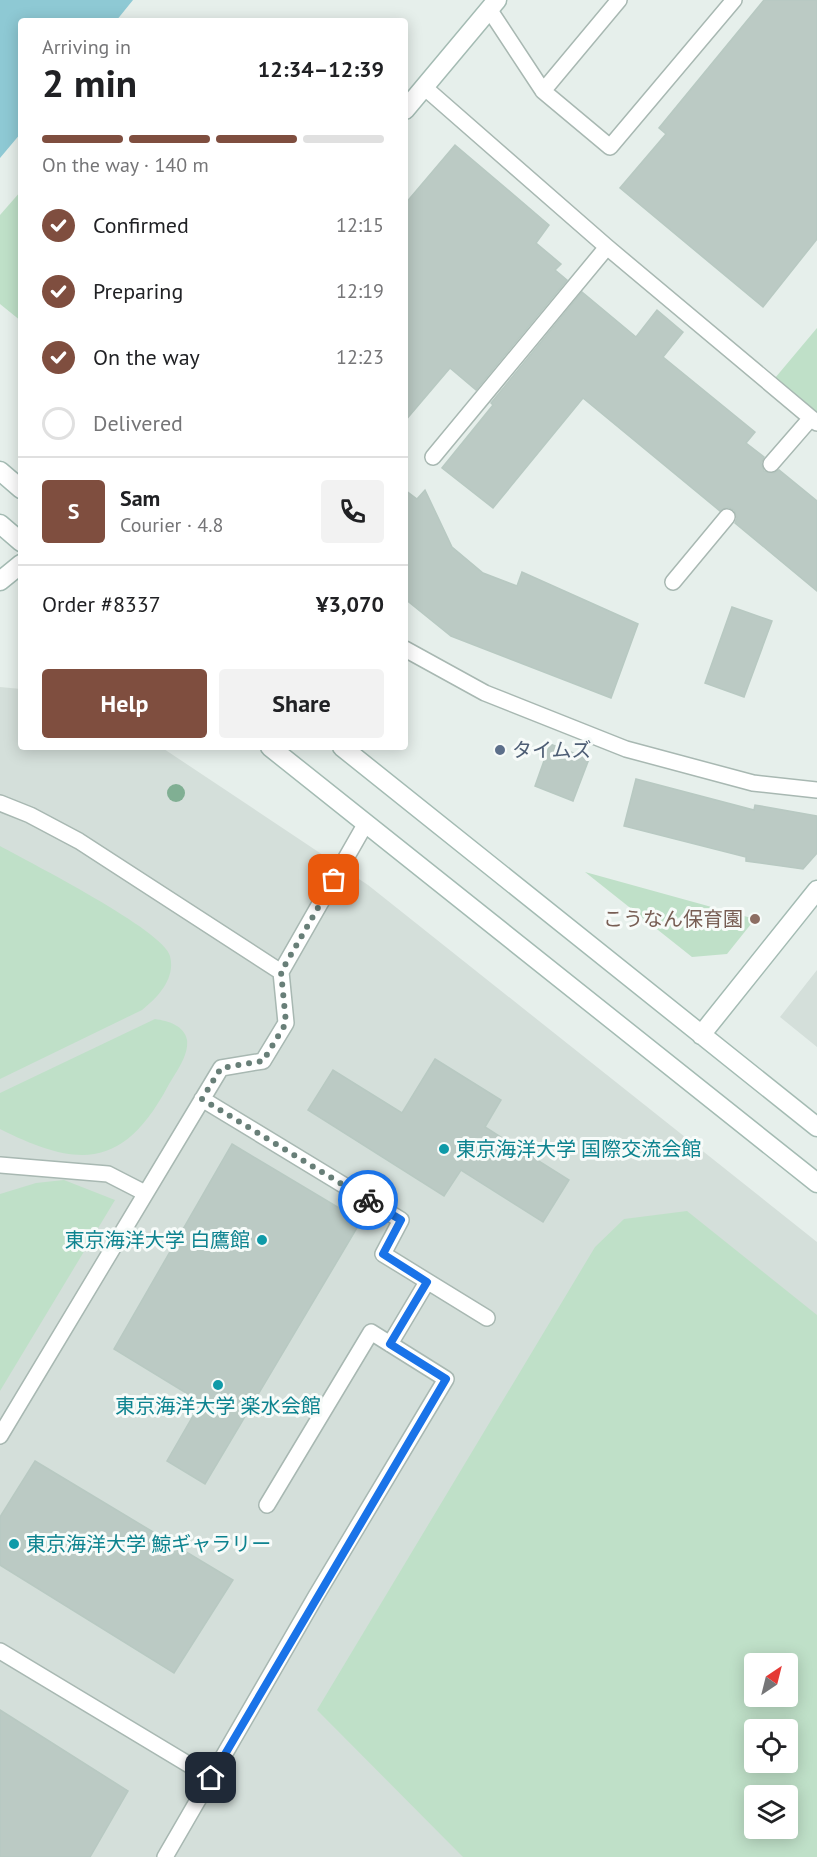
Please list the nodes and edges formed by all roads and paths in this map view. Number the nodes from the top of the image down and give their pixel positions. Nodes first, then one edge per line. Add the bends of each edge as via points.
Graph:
1 (619, 0) edge
2 (734, 0) edge
3 (493, 4) edge
4 (424, 87) junction
5 (543, 91) junction
6 (408, 106) edge
7 (607, 247) junction
8 (814, 420) edge
9 (433, 457) dead end
10 (771, 464) dead end
11 (0, 471) edge
12 (18, 486) edge
13 (727, 517) dead end
14 (0, 524) edge
15 (18, 539) edge
16 (18, 566) edge
17 (0, 581) edge
18 (673, 582) dead end
19 (408, 651) edge
20 (274, 750) edge
21 (346, 750) edge
22 (817, 790) edge
23 (0, 803) edge
24 (366, 824) junction
25 (817, 890) edge
26 (281, 972) junction
27 (701, 1035) junction
28 (202, 1099) junction
29 (817, 1127) edge
30 (0, 1165) edge
31 (817, 1183) edge
32 (144, 1193) junction
33 (427, 1282) junction
34 (487, 1318) dead end
35 (390, 1344) junction
36 (0, 1436) edge
37 (267, 1505) dead end
38 (0, 1651) edge
39 (211, 1778) junction
40 (165, 1857) edge

1 - 5 lane
2 - 5 lane via 610,147
3 - 4 street
3 - 5 lane
4 - 6 street
4 - 7 lane
7 - 8 lane
7 - 9 lane
8 - 10 lane
11 - 12 street
13 - 18 lane
14 - 15 street
16 - 17 street
19 - 22 lane via 485,693 626,749 753,783
20 - 24 street
21 - 27 street
23 - 26 lane via 79,841
24 - 26 lane
24 - 31 street
25 - 27 street
26 - 28 lane via 286,1023 263,1061 221,1068
27 - 29 street
28 - 32 lane
28 - 33 lane via 401,1220 383,1254
30 - 32 lane via 108,1174
32 - 36 lane
33 - 34 lane
33 - 35 lane
35 - 37 lane via 371,1332
35 - 39 lane via 446,1379
38 - 39 lane
39 - 40 lane

